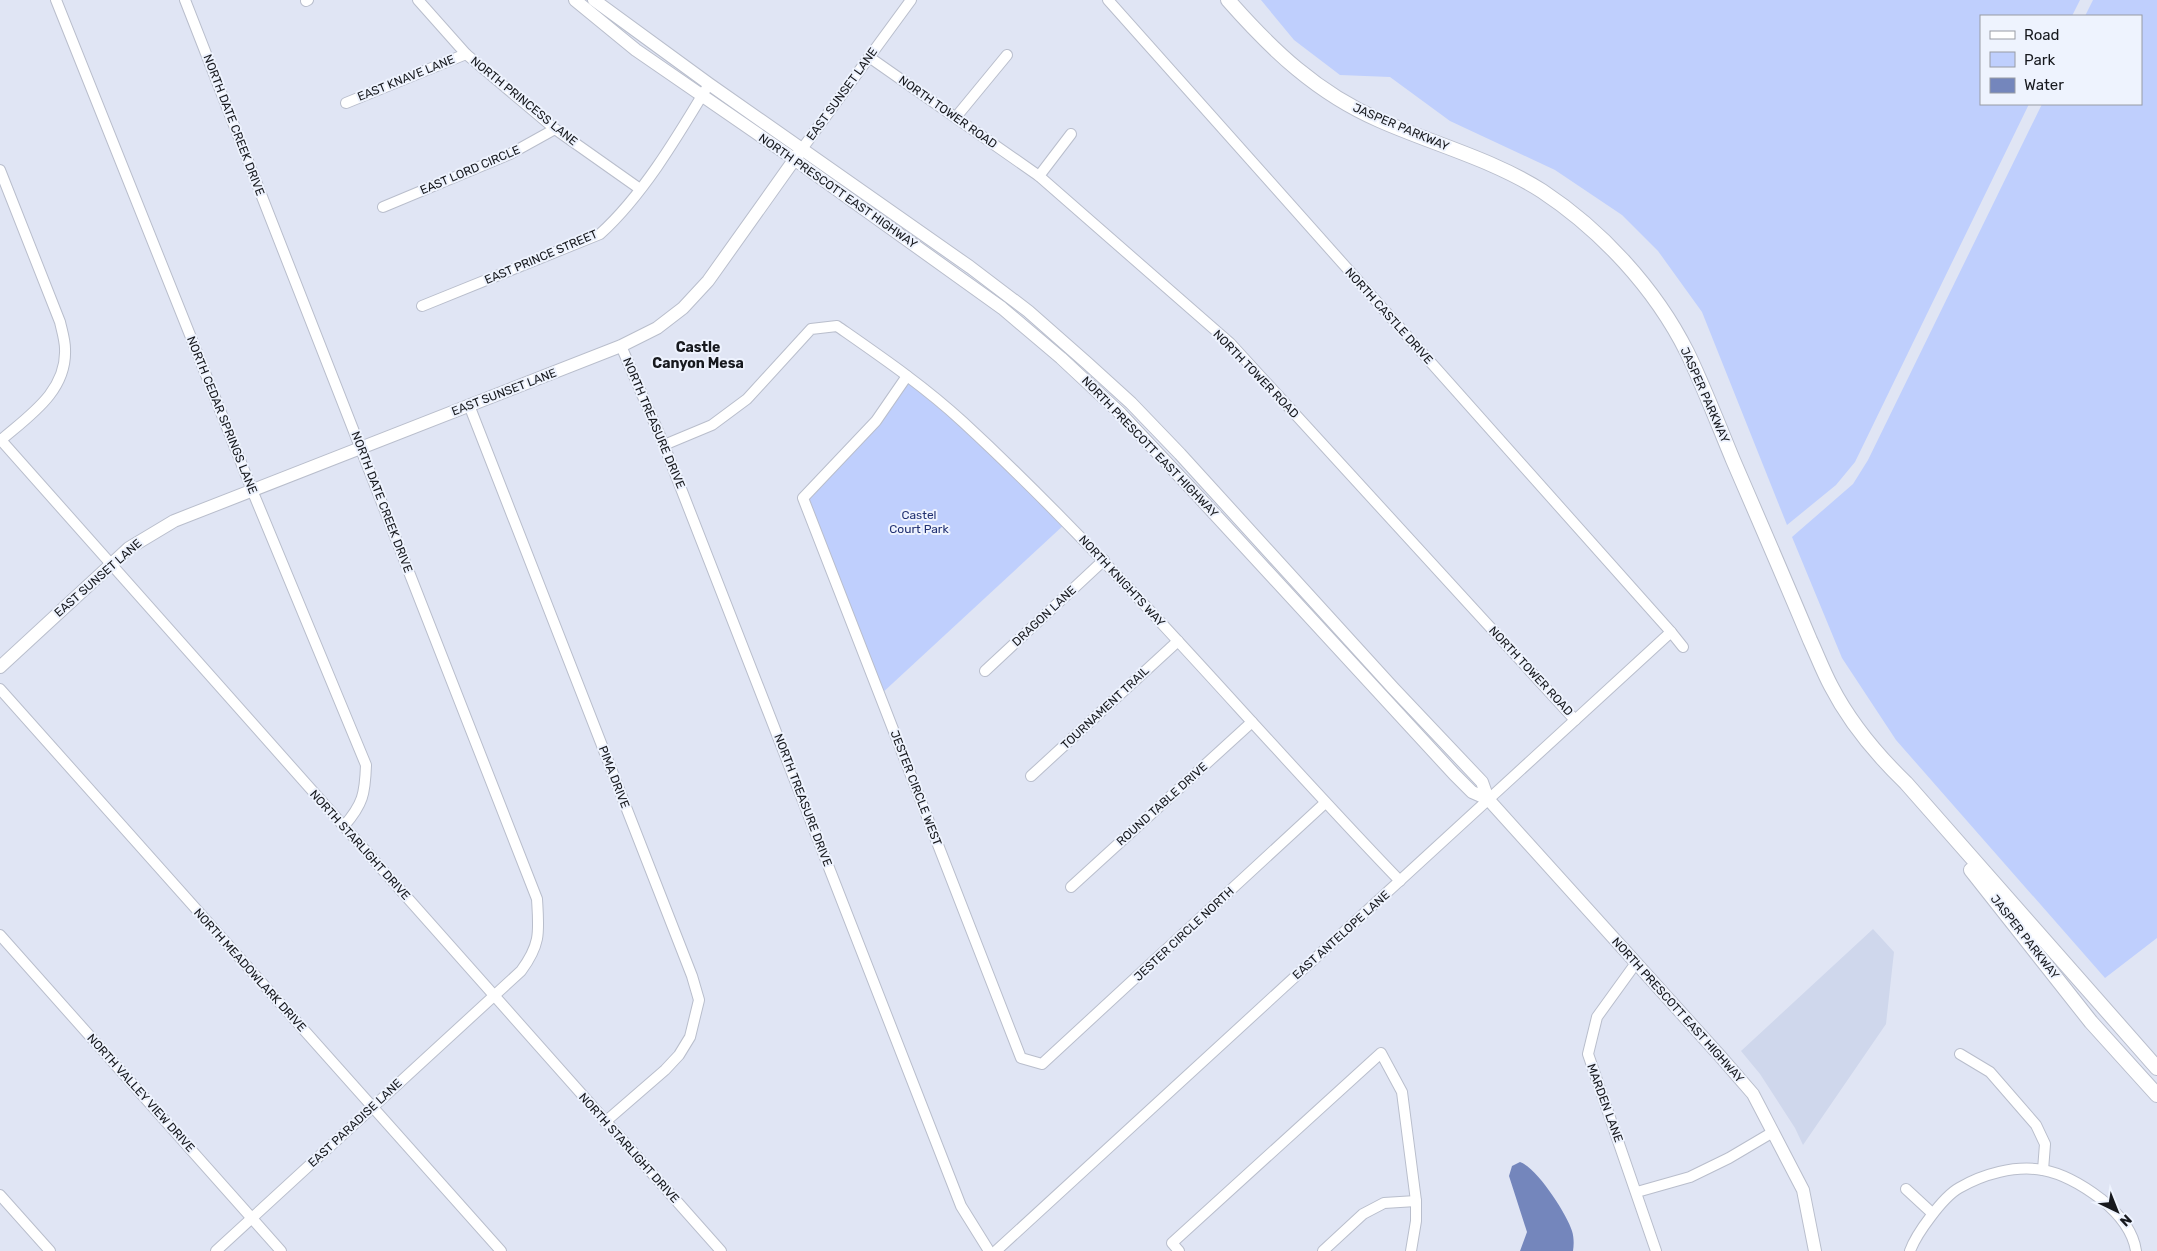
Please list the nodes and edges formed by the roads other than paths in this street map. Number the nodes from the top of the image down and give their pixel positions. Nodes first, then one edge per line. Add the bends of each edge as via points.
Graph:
1 (56, 0) edge
2 (185, 0) edge
3 (418, 0) edge
4 (575, 0) edge
5 (594, 0) edge
6 (911, 0) edge
7 (1108, 0) edge
8 (1228, 0) edge
9 (466, 54) junction
10 (1007, 56) dead end
11 (869, 57) junction
12 (706, 90) junction
13 (346, 102) dead end
14 (956, 117) junction
15 (556, 129) junction
16 (1071, 134) dead end
17 (798, 153) junction
18 (0, 170) edge
19 (1039, 176) junction
20 (640, 190) junction
21 (383, 207) dead end
22 (422, 306) dead end
23 (621, 346) junction
24 (1076, 353) junction
25 (1067, 363) junction
26 (907, 376) junction
27 (469, 405) junction
28 (1, 440) edge
29 (664, 445) junction
30 (360, 448) junction
31 (252, 490) junction
32 (1274, 556) junction
33 (1104, 560) junction
34 (111, 564) junction
35 (1263, 565) junction
36 (1671, 632) junction
37 (1178, 641) junction
38 (1683, 647) dead end
39 (0, 667) edge
40 (984, 671) dead end
41 (0, 689) edge
42 (1576, 720) junction
43 (1252, 722) junction
44 (1897, 775) junction
45 (1032, 776) dead end
46 (1488, 799) junction
47 (1325, 803) junction
48 (344, 826) junction
49 (1400, 881) junction
50 (1071, 887) dead end
51 (0, 934) edge
52 (1636, 963) junction
53 (494, 996) junction
54 (1960, 1054) dead end
55 (1042, 1064) joint
56 (2157, 1068) edge
57 (2157, 1095) edge
58 (372, 1107) junction
59 (605, 1122) junction
60 (1773, 1132) junction
61 (2043, 1170) junction
62 (1906, 1189) dead end
63 (1637, 1192) junction
64 (0, 1195) edge
65 (1416, 1201) junction
66 (1932, 1213) junction
67 (252, 1218) junction
68 (50, 1251) edge
69 (216, 1251) edge
70 (282, 1251) edge
71 (501, 1251) edge
72 (721, 1251) edge
73 (989, 1251) edge
74 (996, 1251) edge
75 (1179, 1251) edge
76 (1323, 1251) edge
77 (1411, 1251) edge
78 (1656, 1251) edge
79 (1815, 1251) edge
80 (1910, 1251) edge
81 (2136, 1251) edge

1 - 31 street, NORTH CEDAR SPRINGS LANE
2 - 30 street, NORTH DATE CREEK DRIVE
3 - 9 street, NORTH PRINCESS LANE
4 - 12 street, NORTH PRESCOTT EAST HIGHWAY via 636,50
5 - 12 street, NORTH PRESCOTT EAST HIGHWAY
6 - 11 street, EAST SUNSET LANE
7 - 36 street, NORTH CASTLE DRIVE
8 - 44 main road, JASPER PARKWAY via 1284,59 1317,85 1378,120 1464,153 1541,191 1599,236 1629,267 1686,350 1831,686 1853,720
9 - 13 street, EAST KNAVE LANE
9 - 15 street, NORTH PRINCESS LANE
10 - 14 street
11 - 14 street, NORTH TOWER ROAD
11 - 17 street, EAST SUNSET LANE
12 - 17 street, NORTH PRESCOTT EAST HIGHWAY
12 - 20 street, EAST PRINCE STREET
14 - 19 street, NORTH TOWER ROAD
15 - 20 street, NORTH PRINCESS LANE
15 - 21 street, EAST LORD CIRCLE via 510,154
16 - 19 street
17 - 23 street, EAST SUNSET LANE via 708,282 683,308 657,328
17 - 24 street, NORTH PRESCOTT EAST HIGHWAY via 978,273
17 - 25 street, NORTH PRESCOTT EAST HIGHWAY via 1002,308
18 - 28 street via 60,322 65,348 64,368 56,387
19 - 42 street, NORTH TOWER ROAD via 1230,343
20 - 22 street, EAST PRINCE STREET via 600,234
23 - 27 street, EAST SUNSET LANE
23 - 29 street, NORTH TREASURE DRIVE
24 - 25 street
24 - 32 street, NORTH PRESCOTT EAST HIGHWAY via 1131,403
25 - 35 street, NORTH PRESCOTT EAST HIGHWAY via 1121,414
26 - 29 street, NORTH KNIGHTS WAY via 837,326 811,329 747,399 712,425
26 - 33 street, NORTH KNIGHTS WAY via 962,422
26 - 55 street, JESTER CIRCLE WEST via 876,421 803,498 1021,1058
27 - 30 street, EAST SUNSET LANE
27 - 59 street, PIMA DRIVE via 699,1000 690,1037 679,1055
28 - 34 street, NORTH STARLIGHT DRIVE
29 - 73 street, NORTH TREASURE DRIVE via 961,1206
30 - 31 street, EAST SUNSET LANE
30 - 53 street, NORTH DATE CREEK DRIVE via 538,899 539,930 534,954 522,971
31 - 34 street, EAST SUNSET LANE via 168,524 129,548
31 - 48 street, NORTH CEDAR SPRINGS LANE via 366,765 366,789 357,811
32 - 35 street
32 - 46 street, NORTH PRESCOTT EAST HIGHWAY via 1482,782
33 - 37 street, NORTH KNIGHTS WAY
33 - 40 street, DRAGON LANE
34 - 39 street, EAST SUNSET LANE
34 - 48 street, NORTH STARLIGHT DRIVE
35 - 46 street, NORTH PRESCOTT EAST HIGHWAY via 1454,774 1472,792
36 - 38 street
36 - 42 street, EAST ANTELOPE LANE
37 - 43 street, NORTH KNIGHTS WAY
37 - 45 street, TOURNAMENT TRAIL
41 - 58 street, NORTH MEADOWLARK DRIVE
42 - 46 street, EAST ANTELOPE LANE
43 - 47 street, NORTH KNIGHTS WAY
43 - 50 street, ROUND TABLE DRIVE
44 - 56 main road, JASPER PARKWAY
44 - 57 main road, JASPER PARKWAY via 2091,1022
46 - 49 street, EAST ANTELOPE LANE
46 - 52 street, NORTH PRESCOTT EAST HIGHWAY
47 - 49 street, NORTH KNIGHTS WAY
47 - 55 street, JESTER CIRCLE NORTH
48 - 53 street, NORTH STARLIGHT DRIVE
49 - 74 street, EAST ANTELOPE LANE
51 - 67 street, NORTH VALLEY VIEW DRIVE
52 - 60 street, NORTH PRESCOTT EAST HIGHWAY via 1752,1094
52 - 63 street, MARDEN LANE via 1597,1017 1588,1054
53 - 58 street, EAST PARADISE LANE
53 - 59 street, NORTH STARLIGHT DRIVE
54 - 61 street via 1990,1072 2036,1125 2045,1144
58 - 67 street, EAST PARADISE LANE
58 - 71 street, NORTH MEADOWLARK DRIVE
59 - 72 street, NORTH STARLIGHT DRIVE
60 - 63 street via 1690,1177
60 - 79 street, NORTH PRESCOTT EAST HIGHWAY via 1803,1190
61 - 66 street via 2005,1170 1957,1188
61 - 81 street via 2083,1185 2115,1210 2135,1240
62 - 66 street
63 - 78 street, MARDEN LANE
64 - 68 street
65 - 75 street via 1402,1092 1381,1053 1172,1243
65 - 76 street via 1384,1203 1363,1214
65 - 77 street
66 - 80 street
67 - 69 street, EAST PARADISE LANE
67 - 70 street, NORTH VALLEY VIEW DRIVE

